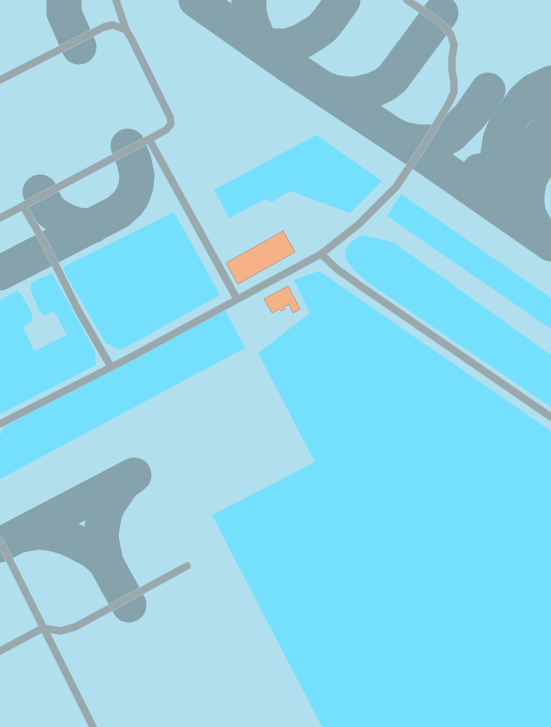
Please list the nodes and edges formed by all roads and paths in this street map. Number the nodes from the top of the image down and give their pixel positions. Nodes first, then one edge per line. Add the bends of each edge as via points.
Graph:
1 (116, 0) edge
2 (407, 0) edge
3 (126, 30) junction
4 (0, 80) edge
5 (149, 139) junction
6 (23, 206) junction
7 (0, 218) edge
8 (320, 254) junction
9 (237, 298) junction
10 (112, 367) junction
11 (551, 417) edge
12 (0, 424) edge
13 (0, 541) edge
14 (187, 566) dead end
15 (43, 628) junction
16 (0, 652) edge
17 (93, 727) edge

1 - 3 lane
2 - 8 lane via 437,20 451,35 454,45 454,92 426,142 396,187 360,224
3 - 4 lane via 113,25 104,27
3 - 5 lane via 170,116 171,124 166,130
5 - 6 lane
5 - 9 lane
6 - 7 lane
6 - 10 lane via 78,310
8 - 9 lane
8 - 11 lane via 362,287
9 - 10 lane
10 - 12 lane
13 - 15 lane
14 - 15 lane via 75,626 60,631
15 - 16 lane
15 - 17 lane

